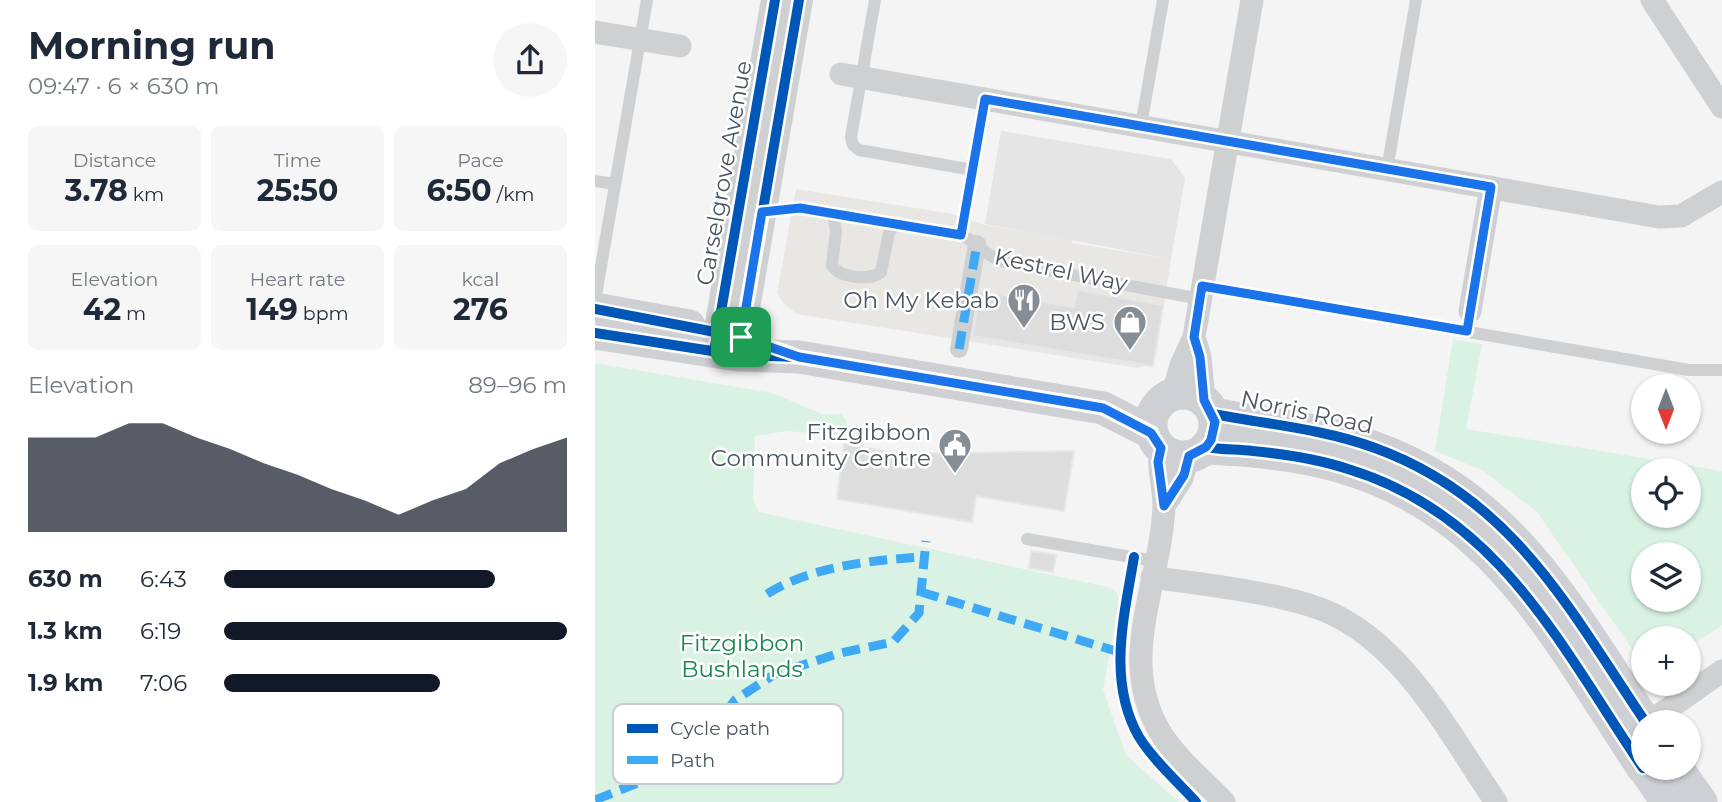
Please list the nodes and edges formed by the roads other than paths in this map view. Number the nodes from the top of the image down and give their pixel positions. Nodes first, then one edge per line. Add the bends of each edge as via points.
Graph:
1 (647, 0) edge
2 (775, 0) edge
3 (799, 0) edge
4 (875, 0) edge
5 (1163, 0) edge
6 (1252, 0) edge
7 (1416, 0) edge
8 (1652, 0) edge
9 (595, 32) edge
10 (640, 40) junction
11 (680, 46) dead end
12 (851, 76) junction
13 (985, 99) junction
14 (1722, 107) edge
15 (1141, 126) junction
16 (1228, 142) junction
17 (973, 170) junction
18 (1387, 170) junction
19 (595, 181) edge
20 (615, 184) junction
21 (1491, 187) junction
22 (1722, 192) edge
23 (762, 212) junction
24 (833, 214) junction
25 (895, 224) junction
26 (969, 239) junction
27 (1201, 293) junction
28 (595, 301) edge
29 (595, 309) edge
30 (1469, 321) junction
31 (595, 333) edge
32 (1194, 337) junction
33 (728, 344) junction
34 (959, 349) dead end
35 (1722, 370) edge
36 (1182, 424) junction
37 (1027, 539) dead end
38 (1153, 569) junction
39 (1722, 671) edge
40 (1666, 710) edge
41 (1631, 717) edge
42 (1652, 780) edge
43 (1685, 780) edge
44 (1224, 802) edge
45 (1496, 802) edge
46 (1667, 802) edge
47 (1700, 802) edge

1 - 10 lane
2 - 33 street, Carselgrove Avenue
3 - 23 street, Carselgrove Avenue
4 - 12 lane
5 - 15 lane
6 - 16 street
7 - 18 lane
8 - 14 street
9 - 10 street
10 - 11 street
10 - 20 lane
12 - 13 street
12 - 17 lane via 851,137 857,149
13 - 15 street
13 - 17 lane
15 - 16 street
16 - 18 street
16 - 27 street
17 - 26 lane
18 - 21 street
19 - 20 lane
20 - 28 lane
21 - 22 street via 1670,217 1691,212
21 - 30 street
23 - 24 lane, Kestrel Way via 789,207
23 - 33 street, Carselgrove Avenue
24 - 25 lane, Kestrel Way
24 - 25 lane via 832,265 840,273 873,277 881,272
25 - 26 lane, Kestrel Way
26 - 27 lane, Kestrel Way via 989,257 1004,262
26 - 34 street
27 - 30 lane, Kestrel Way
27 - 32 street
29 - 33 main road
30 - 35 lane, Kestrel Way via 1689,370
31 - 33 main road
32 - 36 street via 1181,365
32 - 36 street via 1200,357
33 - 36 main road, Norris Road
36 - 38 street via 1158,462 1164,506
36 - 41 main road, Norris Road via 1257,451 1344,467 1404,489 1433,506 1483,545
37 - 38 lane
38 - 44 street via 1140,662 1145,695 1163,737
38 - 45 street via 1310,605 1368,635 1413,681
39 - 40 street
42 - 46 main road, Norris Road
43 - 47 main road

